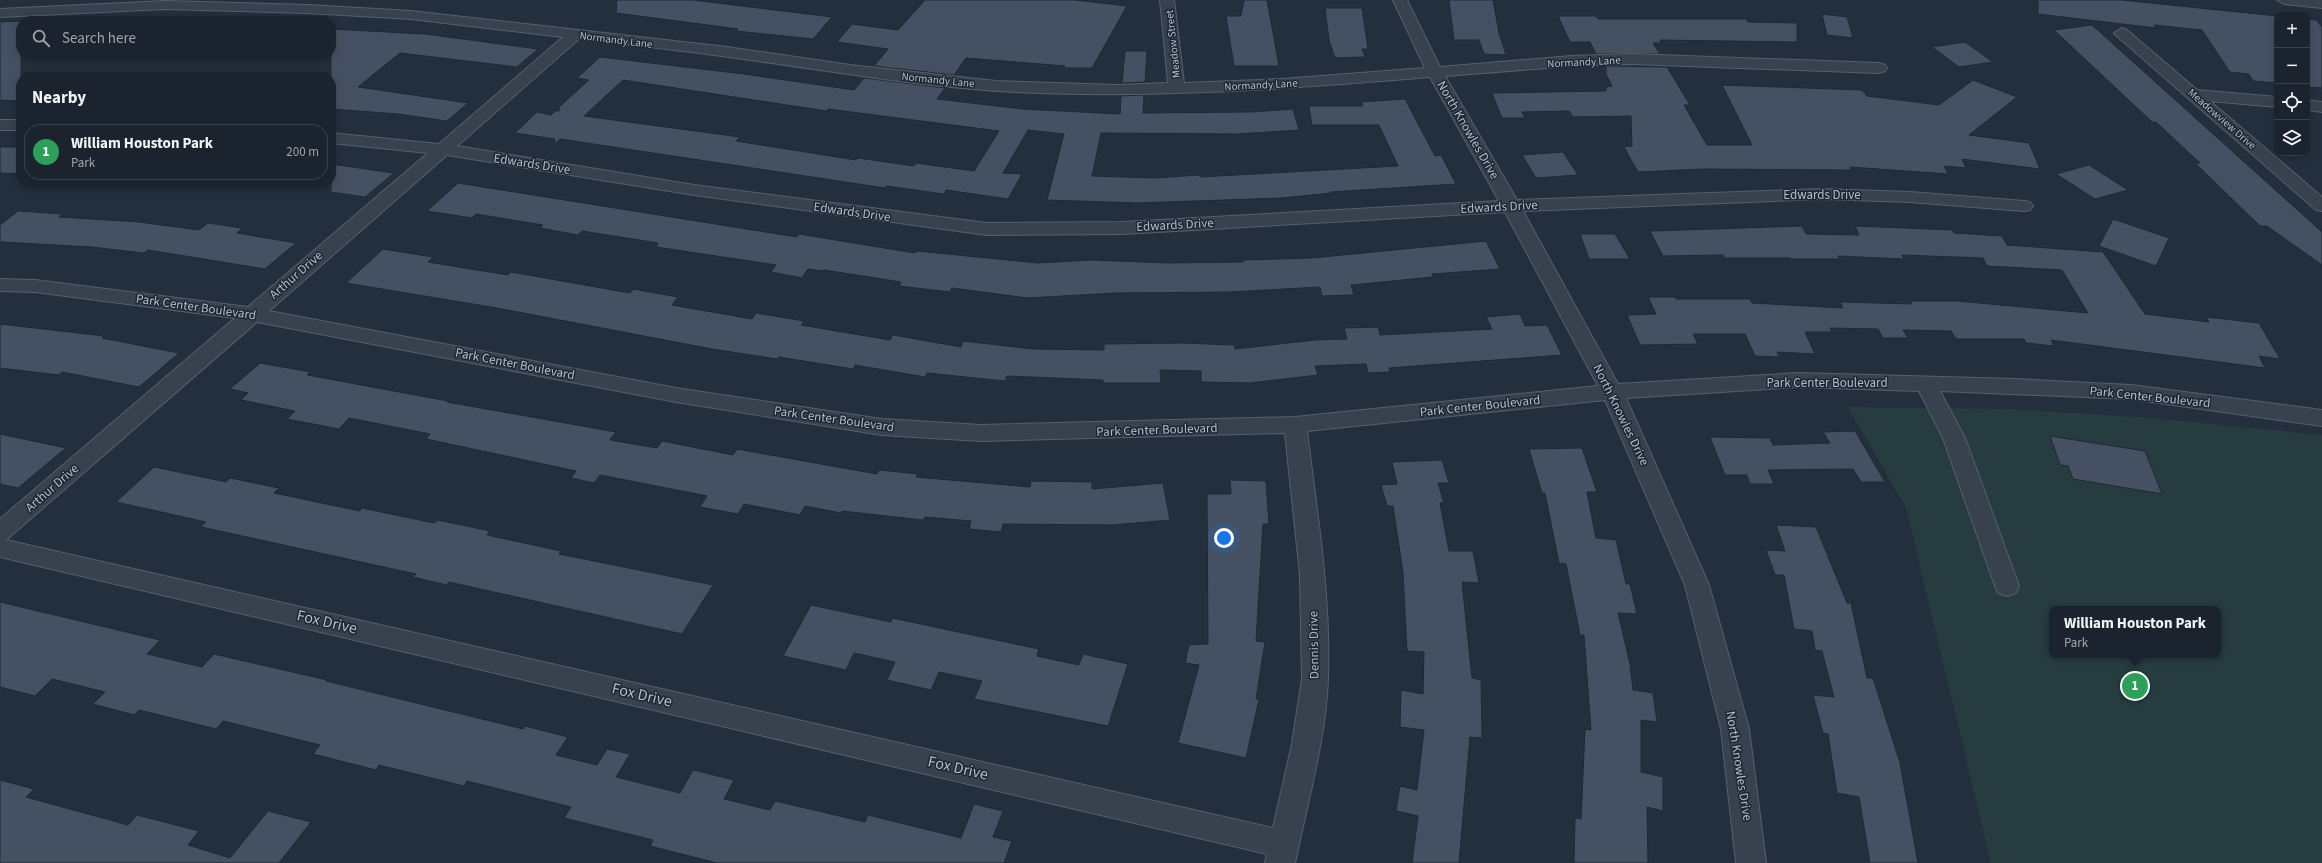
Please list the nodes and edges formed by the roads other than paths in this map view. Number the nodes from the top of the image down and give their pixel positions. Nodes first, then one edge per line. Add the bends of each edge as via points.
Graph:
1 (1167, 0) edge
2 (1400, 0) edge
3 (2284, 0) edge
4 (168, 3) edge
5 (2322, 4) edge
6 (0, 13) edge
7 (2122, 33) dead end
8 (575, 35) junction
9 (1878, 68) dead end
10 (1435, 72) junction
11 (1177, 89) junction
12 (2192, 94) junction
13 (2274, 102) edge
14 (2310, 105) edge
15 (2322, 107) edge
16 (0, 125) edge
17 (16, 125) edge
18 (336, 138) edge
19 (442, 149) junction
20 (1511, 206) junction
21 (2024, 206) dead end
22 (2322, 206) edge
23 (0, 285) edge
24 (251, 314) junction
25 (1926, 384) junction
26 (1612, 392) junction
27 (2322, 418) edge
28 (1294, 425) junction
29 (0, 533) edge
30 (0, 548) edge
31 (2007, 586) dead end
32 (1282, 853) edge
33 (1751, 863) edge

1 - 11 street, Meadow Street
2 - 10 street, North Knowles Drive
3 - 5 street
4 - 6 street, Normandy Lane
4 - 8 street, Normandy Lane via 411,15
7 - 12 street, Meadowview Drive
8 - 11 street, Normandy Lane via 996,86 1116,90
8 - 19 street, Arthur Drive
9 - 10 street, Normandy Lane via 1631,59
10 - 11 street, Normandy Lane
10 - 20 street, North Knowles Drive
12 - 13 street
12 - 22 street, Meadowview Drive
14 - 15 street
16 - 17 street
18 - 19 street, Edwards Drive
19 - 20 street, Edwards Drive via 694,190 986,229 1123,228
19 - 24 street, Arthur Drive
20 - 21 street, Edwards Drive via 1822,194 1910,196
20 - 26 street, North Knowles Drive
23 - 24 street, Park Center Boulevard via 35,286
24 - 28 street, Park Center Boulevard via 676,395 882,427 981,433
24 - 29 street, Arthur Drive
25 - 26 street, Park Center Boulevard via 1799,380
25 - 27 street, Park Center Boulevard via 2131,392
25 - 31 street via 1954,438
26 - 28 street, Park Center Boulevard
26 - 33 street, North Knowles Drive via 1697,585 1735,729
28 - 32 street, Dennis Drive via 1312,575 1315,679 1306,744
30 - 32 street, Fox Drive via 106,571

